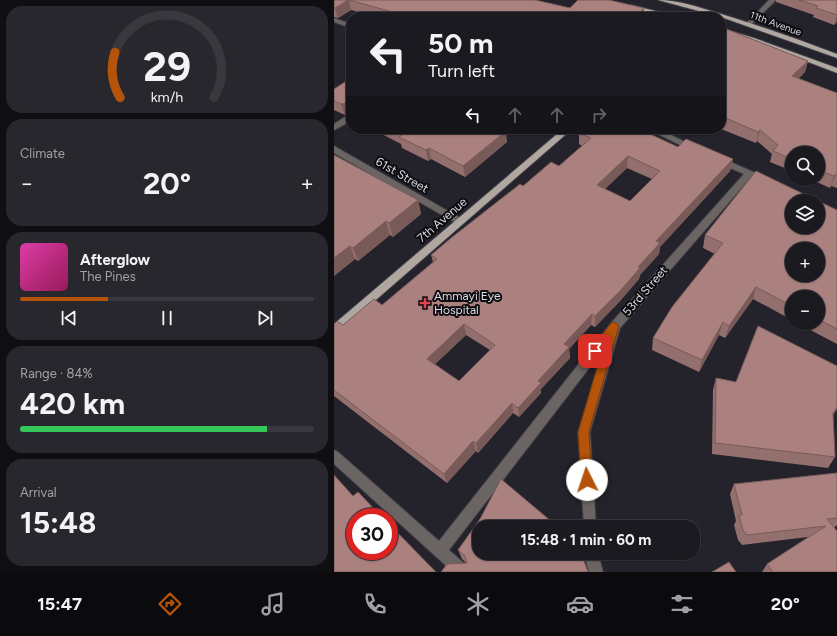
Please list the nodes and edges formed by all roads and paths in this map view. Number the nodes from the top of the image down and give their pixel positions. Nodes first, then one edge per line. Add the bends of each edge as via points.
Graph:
1 (661, 0) edge
2 (773, 0) edge
3 (672, 1) edge
4 (625, 5) edge
5 (708, 11) joint
6 (654, 12) edge
7 (711, 12) edge
8 (726, 17) edge
9 (334, 20) edge
10 (346, 24) edge
11 (750, 24) junction
12 (726, 31) edge
13 (837, 56) edge
14 (837, 71) edge
15 (346, 120) edge
16 (334, 128) edge
17 (562, 134) edge
18 (663, 134) edge
19 (334, 149) edge
20 (749, 174) junction
21 (763, 180) edge
22 (459, 221) junction
23 (614, 326) junction
24 (334, 330) edge
25 (334, 456) edge
26 (590, 520) edge
27 (440, 551) junction
28 (593, 560) edge
29 (463, 572) edge
30 (596, 572) edge

1 - 3 main road, 11th Avenue
2 - 11 street
3 - 5 main road, 11th Avenue
4 - 6 main road
5 - 7 main road, 11th Avenue
8 - 11 main road, 11th Avenue
9 - 10 street
11 - 13 main road, 11th Avenue
12 - 14 main road, 11th Avenue
15 - 16 street
17 - 22 main road, 7th Avenue
18 - 20 street
19 - 22 street, 61st Street
20 - 21 street
20 - 23 street, 53rd Street
22 - 24 main road, 7th Avenue
23 - 26 street, 53rd Street via 584,432
23 - 27 street
25 - 27 street
27 - 29 street
28 - 30 street

